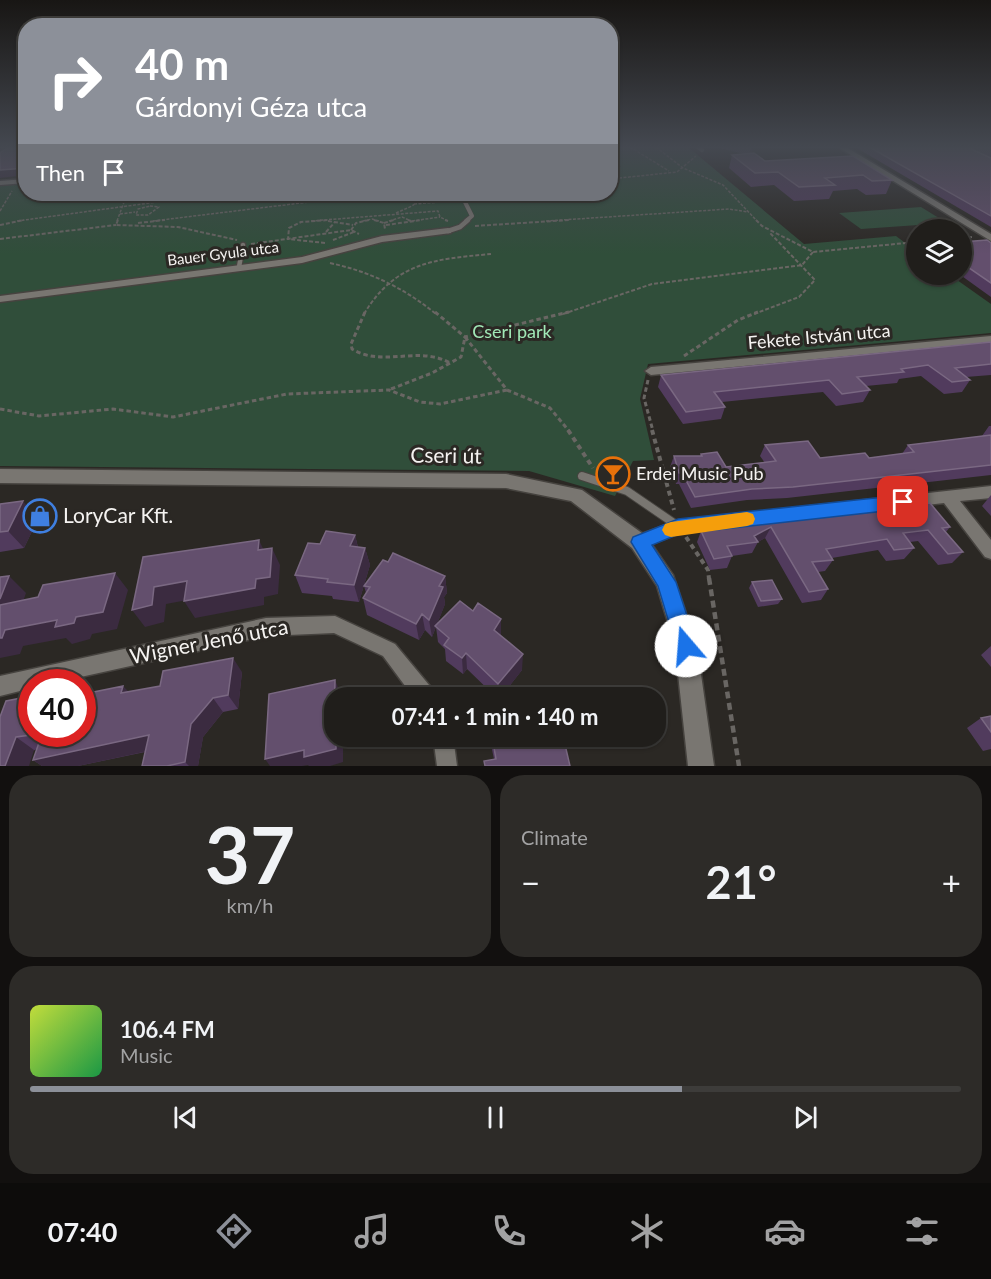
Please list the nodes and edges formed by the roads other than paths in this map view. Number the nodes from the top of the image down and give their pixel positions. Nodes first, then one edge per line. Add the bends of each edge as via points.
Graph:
1 (900, 183) edge
2 (466, 201) edge
3 (448, 231) joint
4 (989, 236) edge
5 (243, 245) road end
6 (239, 267) junction
7 (0, 299) edge
8 (991, 339) edge
9 (651, 371) road end
10 (0, 476) edge
11 (582, 476) dead end
12 (991, 492) edge
13 (948, 497) junction
14 (678, 527) junction
15 (639, 542) junction
16 (991, 552) edge
17 (0, 686) edge
18 (418, 687) edge
19 (444, 747) edge
20 (447, 766) edge
21 (700, 766) edge

1 - 4 street
2 - 3 lane via 472,216
3 - 6 street, Bauer Gyula utca via 382,239 302,260
5 - 6 lane
6 - 7 street, Bauer Gyula utca
8 - 9 street, Fekete István utca
10 - 15 street, Cseri út via 506,481 576,495
11 - 14 lane via 627,491
12 - 13 street
13 - 14 street
13 - 16 street
14 - 15 street
15 - 21 street, Cseri út via 666,582 686,646
17 - 18 street, Wigner Jenő utca via 266,627 335,624 389,650
19 - 20 street

